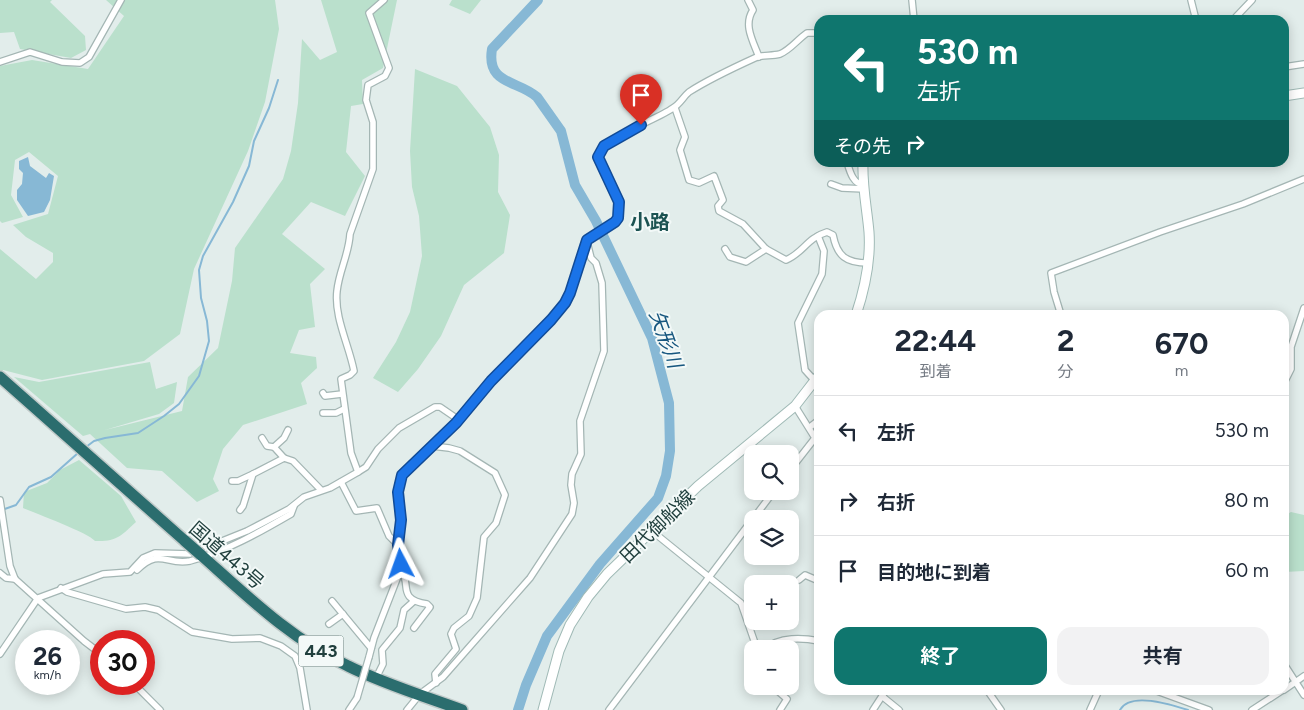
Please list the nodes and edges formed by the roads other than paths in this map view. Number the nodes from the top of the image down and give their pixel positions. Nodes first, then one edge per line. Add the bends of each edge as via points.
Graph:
1 (121, 0) edge
2 (384, 0) edge
3 (748, 0) edge
4 (912, 0) edge
5 (1191, 0) edge
6 (1252, 0) edge
7 (914, 15) edge
8 (1195, 15) edge
9 (1238, 15) edge
10 (814, 33) edge
11 (759, 56) junction
12 (0, 62) edge
13 (1304, 64) edge
14 (1289, 67) edge
15 (1304, 93) edge
16 (1289, 95) edge
17 (675, 108) junction
18 (849, 167) edge
19 (863, 167) edge
20 (1304, 179) edge
21 (831, 184) dead end
22 (864, 187) junction
23 (818, 236) junction
24 (589, 239) junction
25 (726, 249) dead end
26 (766, 249) junction
27 (868, 264) junction
28 (1304, 309) edge
29 (858, 310) edge
30 (1059, 310) edge
31 (1289, 373) edge
32 (814, 376) edge
33 (0, 377) edge
34 (814, 382) edge
35 (323, 393) dead end
36 (342, 394) junction
37 (795, 406) junction
38 (344, 409) junction
39 (323, 413) dead end
40 (459, 420) junction
41 (814, 424) edge
42 (810, 428) junction
43 (288, 430) dead end
44 (814, 434) edge
45 (262, 438) dead end
46 (814, 442) edge
47 (432, 446) junction
48 (274, 447) junction
49 (284, 458) junction
50 (799, 460) edge
51 (358, 472) junction
52 (253, 474) junction
53 (232, 481) dead end
54 (340, 482) junction
55 (320, 490) junction
56 (0, 500) edge
57 (294, 506) junction
58 (240, 510) dead end
59 (652, 531) junction
60 (744, 531) edge
61 (398, 545) junction
62 (202, 556) junction
63 (400, 571) junction
64 (130, 572) junction
65 (0, 573) edge
66 (709, 577) junction
67 (14, 579) junction
68 (814, 579) edge
69 (799, 580) dead end
70 (61, 588) junction
71 (38, 598) junction
72 (332, 601) dead end
73 (414, 601) junction
74 (343, 614) junction
75 (329, 624) dead end
76 (414, 628) dead end
77 (754, 640) edge
78 (789, 640) edge
79 (814, 641) edge
80 (90, 646) edge
81 (371, 648) junction
82 (0, 654) edge
83 (1289, 672) edge
84 (1304, 676) edge
85 (376, 678) junction
86 (1296, 682) junction
87 (436, 683) junction
88 (1289, 686) edge
89 (420, 694) junction
90 (145, 695) edge
91 (782, 695) edge
92 (990, 695) edge
93 (1097, 695) edge
94 (1168, 695) edge
95 (1275, 695) edge
96 (1304, 695) edge
97 (883, 697) joint
98 (160, 710) edge
99 (307, 710) edge
100 (349, 710) edge
101 (407, 710) edge
102 (462, 710) edge
103 (543, 710) edge
104 (610, 710) edge
105 (780, 710) edge
106 (874, 710) edge
107 (899, 710) edge
108 (1001, 710) edge
109 (1090, 710) edge
110 (1209, 710) edge
111 (1252, 710) edge

1 - 12 street via 89,57 80,63 69,64 30,52
2 - 36 street via 369,13 389,68 385,76 368,85 365,92 373,122 373,169 350,234 337,291 337,304 354,370 341,379
3 - 11 street via 753,10 748,28
4 - 7 street
5 - 8 street
6 - 9 street
10 - 11 street via 807,34 779,54
11 - 17 street via 688,93
13 - 14 street
15 - 16 main road
17 - 24 street via 600,151 598,157 620,207 613,224
17 - 26 street via 685,137 680,150 690,180 699,183 714,176 723,200 718,206 719,211 743,224
18 - 22 street via 854,179
19 - 22 main road
20 - 30 street via 1052,273 1052,287
21 - 22 street via 842,188
22 - 27 main road via 869,234
23 - 26 street via 786,260
23 - 27 street via 832,233 840,256 850,262
23 - 32 street via 824,252 822,274 798,323 804,370
24 - 40 street via 565,303
24 - 87 street via 602,283 604,351 580,421 582,448 572,474 572,514 538,569
25 - 26 street via 730,256 746,262
27 - 29 main road
28 - 31 street via 1291,347
33 - 62 highway, 国道443号 / 443, bridge
34 - 37 main road, 田代御船線
35 - 36 street via 325,396
36 - 38 street
37 - 42 street
37 - 59 main road, 田代御船線 via 724,463
38 - 39 street
38 - 51 street via 351,453
40 - 47 street
40 - 51 street via 435,407 399,428
41 - 42 street
42 - 44 street
43 - 48 street
45 - 48 street via 267,446
46 - 50 street
47 - 61 street via 408,467 399,484 401,520
47 - 87 street via 460,451 495,473 504,495 496,523 484,537 477,598 469,616 452,631 456,649 435,674
48 - 49 street
49 - 52 street
49 - 55 street via 293,461
51 - 54 street
52 - 53 street
52 - 58 street
54 - 55 street
54 - 61 street via 356,511 377,508 390,536
55 - 57 street
56 - 67 street
57 - 62 street via 291,514 266,528
57 - 64 street via 262,524 197,551 155,553 143,558
59 - 66 street
59 - 103 main road, 田代御船線 via 588,597 570,625 559,651
60 - 66 street
61 - 63 street
62 - 64 street via 186,562 149,559
62 - 85 highway, 国道443号 / 443 via 301,639 346,666
63 - 73 street via 406,591
63 - 81 street
64 - 70 street via 103,574
65 - 67 street
66 - 77 street via 741,603
66 - 104 street
67 - 71 street
68 - 69 street via 805,575
70 - 71 street
70 - 99 street via 126,609 158,610 192,632 232,639 260,638 281,646 296,656
71 - 80 street
71 - 82 street
72 - 74 street
73 - 76 street via 430,607
73 - 85 street via 404,610 400,628 382,650 383,664
74 - 75 street
74 - 81 street
78 - 79 street
81 - 100 street, bridge via 357,698
83 - 86 street
84 - 86 street
85 - 89 highway, 国道443号 / 443
86 - 88 street
86 - 96 street
87 - 89 street
89 - 101 street
89 - 102 highway, 国道443号 / 443
90 - 98 street
91 - 105 street via 787,699
92 - 108 street
93 - 109 street
94 - 110 street
95 - 111 street
97 - 106 street
97 - 107 street

